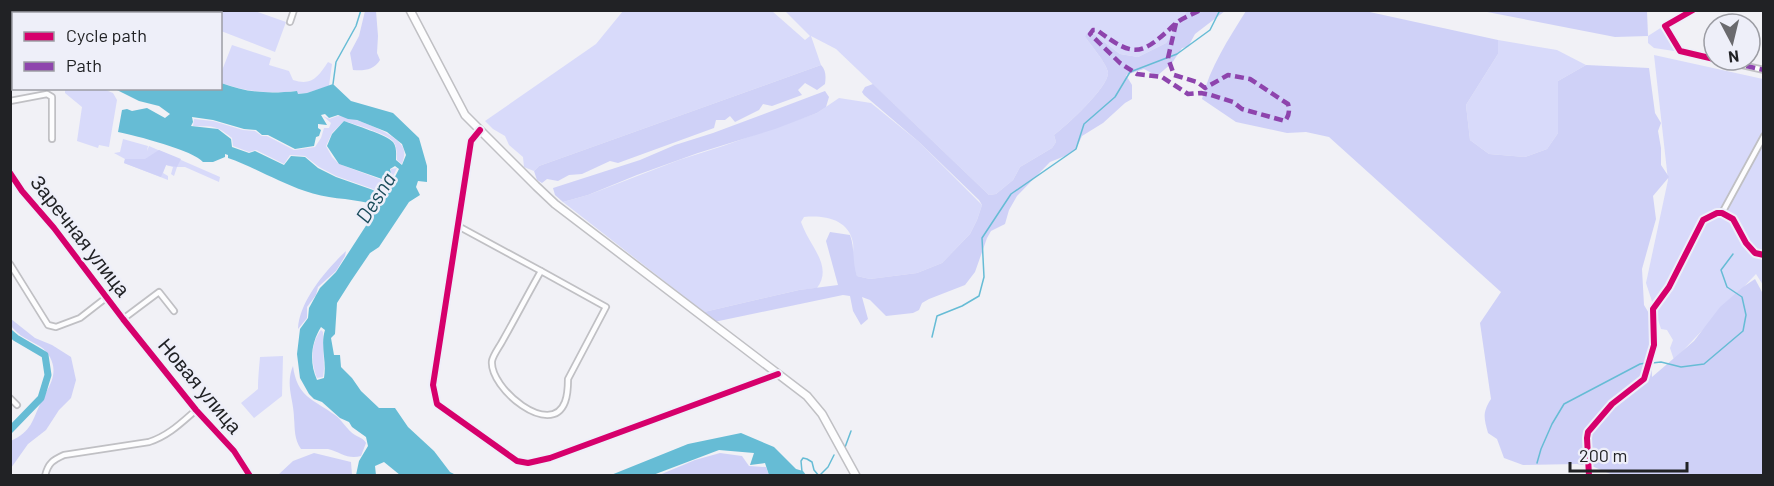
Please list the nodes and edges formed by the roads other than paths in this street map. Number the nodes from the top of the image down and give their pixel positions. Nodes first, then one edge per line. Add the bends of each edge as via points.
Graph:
1 (294, 10) edge
2 (410, 10) edge
3 (1693, 10) edge
4 (290, 22) dead end
5 (1702, 56) edge
6 (10, 100) edge
7 (480, 130) junction
8 (1764, 136) edge
9 (52, 138) dead end
10 (10, 173) edge
11 (1722, 213) junction
12 (458, 226) junction
13 (1764, 255) edge
14 (10, 264) edge
15 (541, 271) junction
16 (107, 297) junction
17 (174, 310) dead end
18 (123, 319) junction
19 (778, 374) junction
20 (10, 398) edge
21 (17, 405) dead end
22 (196, 410) junction
23 (45, 476) edge
24 (250, 476) edge
25 (856, 476) edge
26 (1589, 476) edge

1 - 4 street
2 - 7 main road via 465,115
3 - 5 street via 1665,26 1680,51
6 - 9 street via 31,95 52,97
7 - 12 street via 471,141
7 - 19 main road via 555,204
8 - 11 street
10 - 16 street, Заречная улица
11 - 13 street via 1733,219 1755,254
11 - 26 street via 1703,220 1669,287 1653,309 1654,345 1644,379 1612,404 1588,432
12 - 15 street
12 - 19 street via 433,385 437,404 517,461 550,458
14 - 16 street via 52,327 81,318
15 - 15 street via 492,360 495,378 513,399 543,415 554,414 565,403 568,379 606,307
16 - 18 street, Заречная улица
17 - 18 street via 159,292
18 - 22 street, Новая улица
19 - 25 main road via 807,396 822,414
20 - 21 street
22 - 23 street via 171,432 149,442 52,460
22 - 24 street, Новая улица via 234,451

